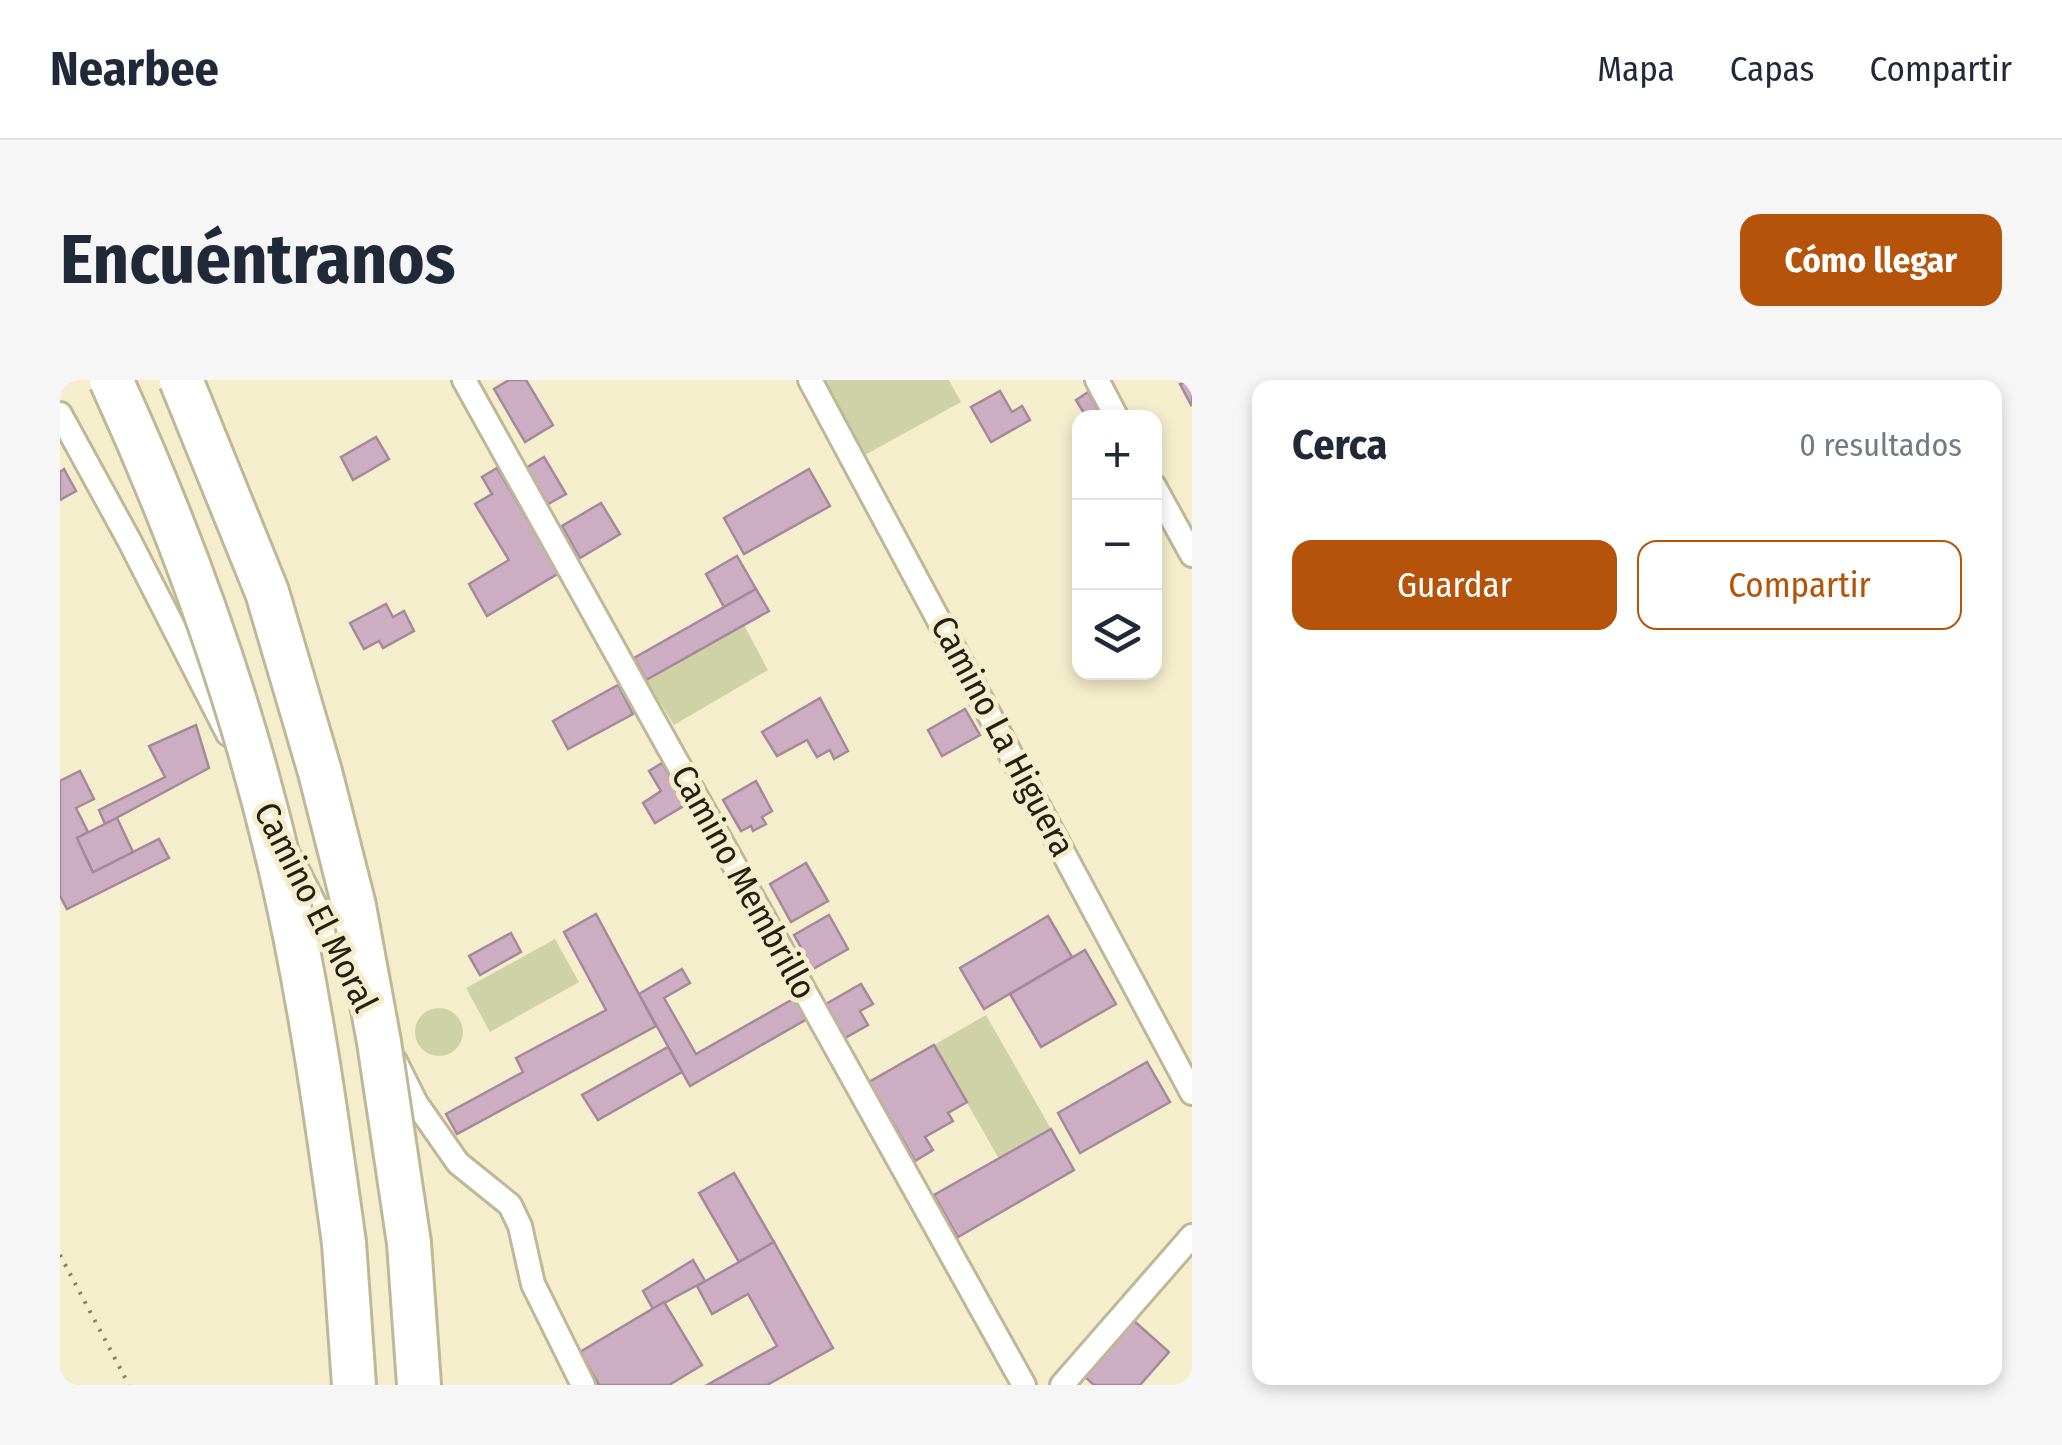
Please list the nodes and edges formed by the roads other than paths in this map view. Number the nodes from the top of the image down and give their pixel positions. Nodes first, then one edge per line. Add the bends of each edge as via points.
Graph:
1 (111, 380) edge
2 (181, 380) edge
3 (464, 380) edge
4 (810, 380) edge
5 (1097, 380) edge
6 (1113, 410) edge
7 (60, 414) edge
8 (1162, 500) edge
9 (1192, 555) edge
10 (1192, 1093) edge
11 (1192, 1236) edge
12 (354, 1385) edge
13 (419, 1385) edge
14 (583, 1385) edge
15 (1024, 1385) edge
16 (1062, 1385) edge

1 - 12 highway, bridge via 187,562 243,724 282,876 317,1050 344,1243
2 - 13 highway, bridge via 267,592 354,906 409,1242
3 - 15 street, Camino Membrillo
4 - 10 street, Camino La Higuera
5 - 6 street
7 - 14 street, Camino El Moral via 416,1103 458,1163 510,1205 532,1284
8 - 9 street
11 - 16 street

